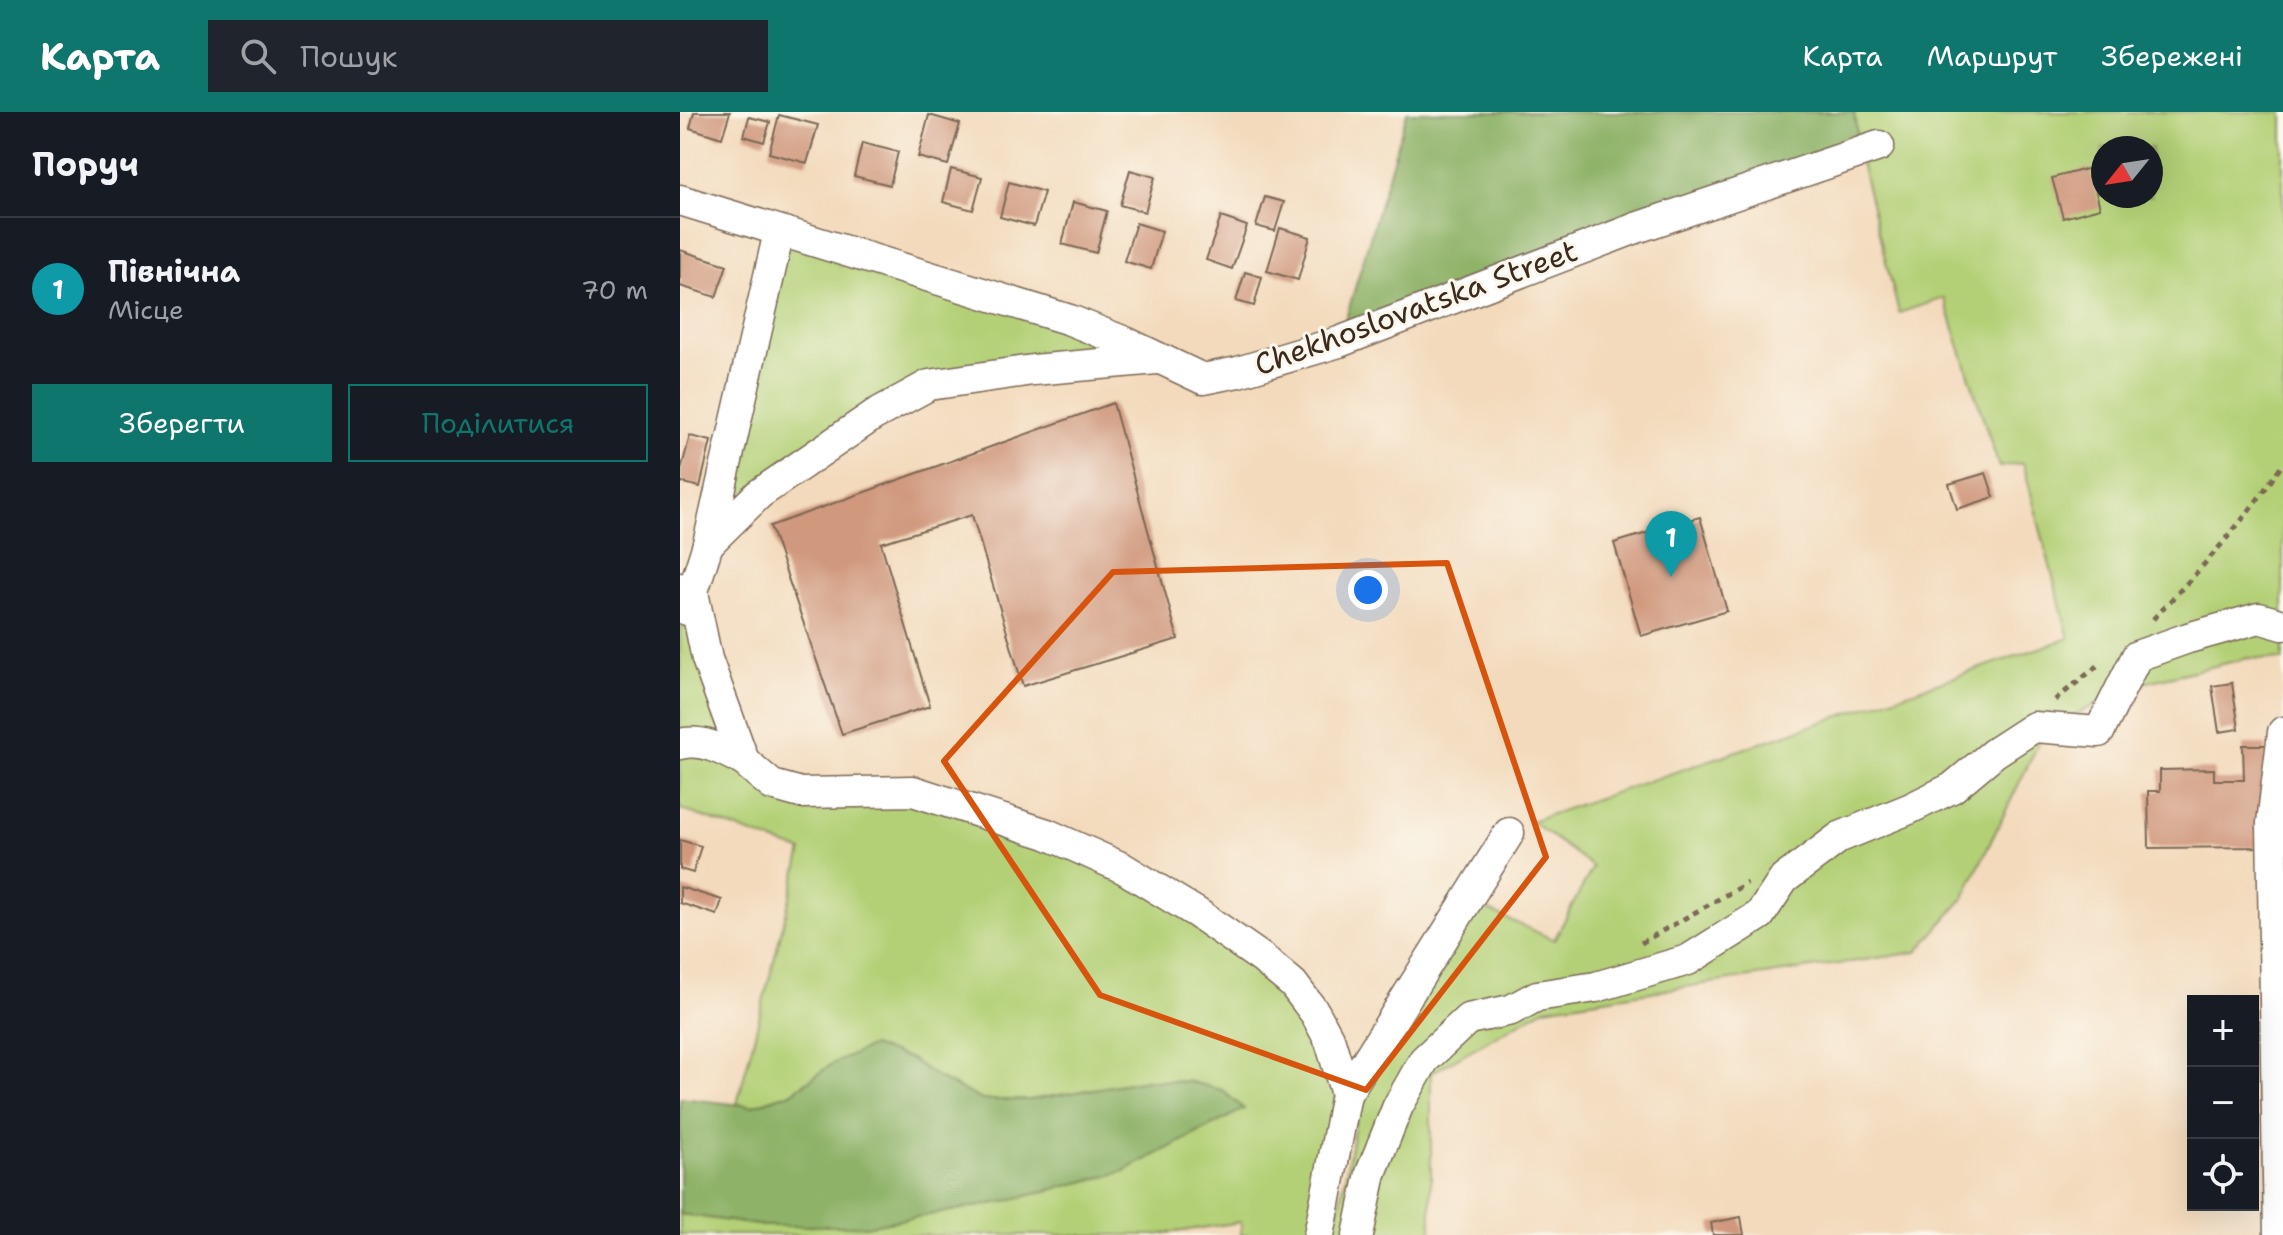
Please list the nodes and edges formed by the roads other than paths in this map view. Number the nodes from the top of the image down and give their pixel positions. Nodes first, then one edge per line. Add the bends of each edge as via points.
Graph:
1 (1879, 146) dead end
2 (680, 200) edge
3 (779, 232) junction
4 (1159, 359) junction
5 (708, 544) junction
6 (686, 590) edge
7 (2283, 625) edge
8 (680, 631) edge
9 (2283, 732) edge
10 (680, 744) edge
11 (744, 761) junction
12 (1509, 833) dead end
13 (1346, 1094) junction
14 (1319, 1235) edge
15 (1358, 1235) edge
16 (2279, 1235) edge

1 - 4 street, Chekhoslovatska Street via 1636,228 1339,342 1238,372 1203,379
2 - 3 street, Chekhoslovatska Street
3 - 4 street, Chekhoslovatska Street via 1070,320
3 - 5 street
4 - 5 street via 929,385 874,415 759,494
5 - 6 street
6 - 8 street
6 - 11 street
7 - 15 street via 2259,618 2137,656 2099,732 2034,727 1952,788 1840,837 1784,879 1760,915 1688,960 1596,987 1537,996 1511,1010 1468,1019 1424,1060 1398,1106 1371,1173
9 - 16 street via 2272,823
10 - 11 street via 711,746
11 - 13 street via 772,785 801,793 913,791 1047,834 1123,868 1197,913 1293,984 1330,1041
12 - 13 street
13 - 14 street

